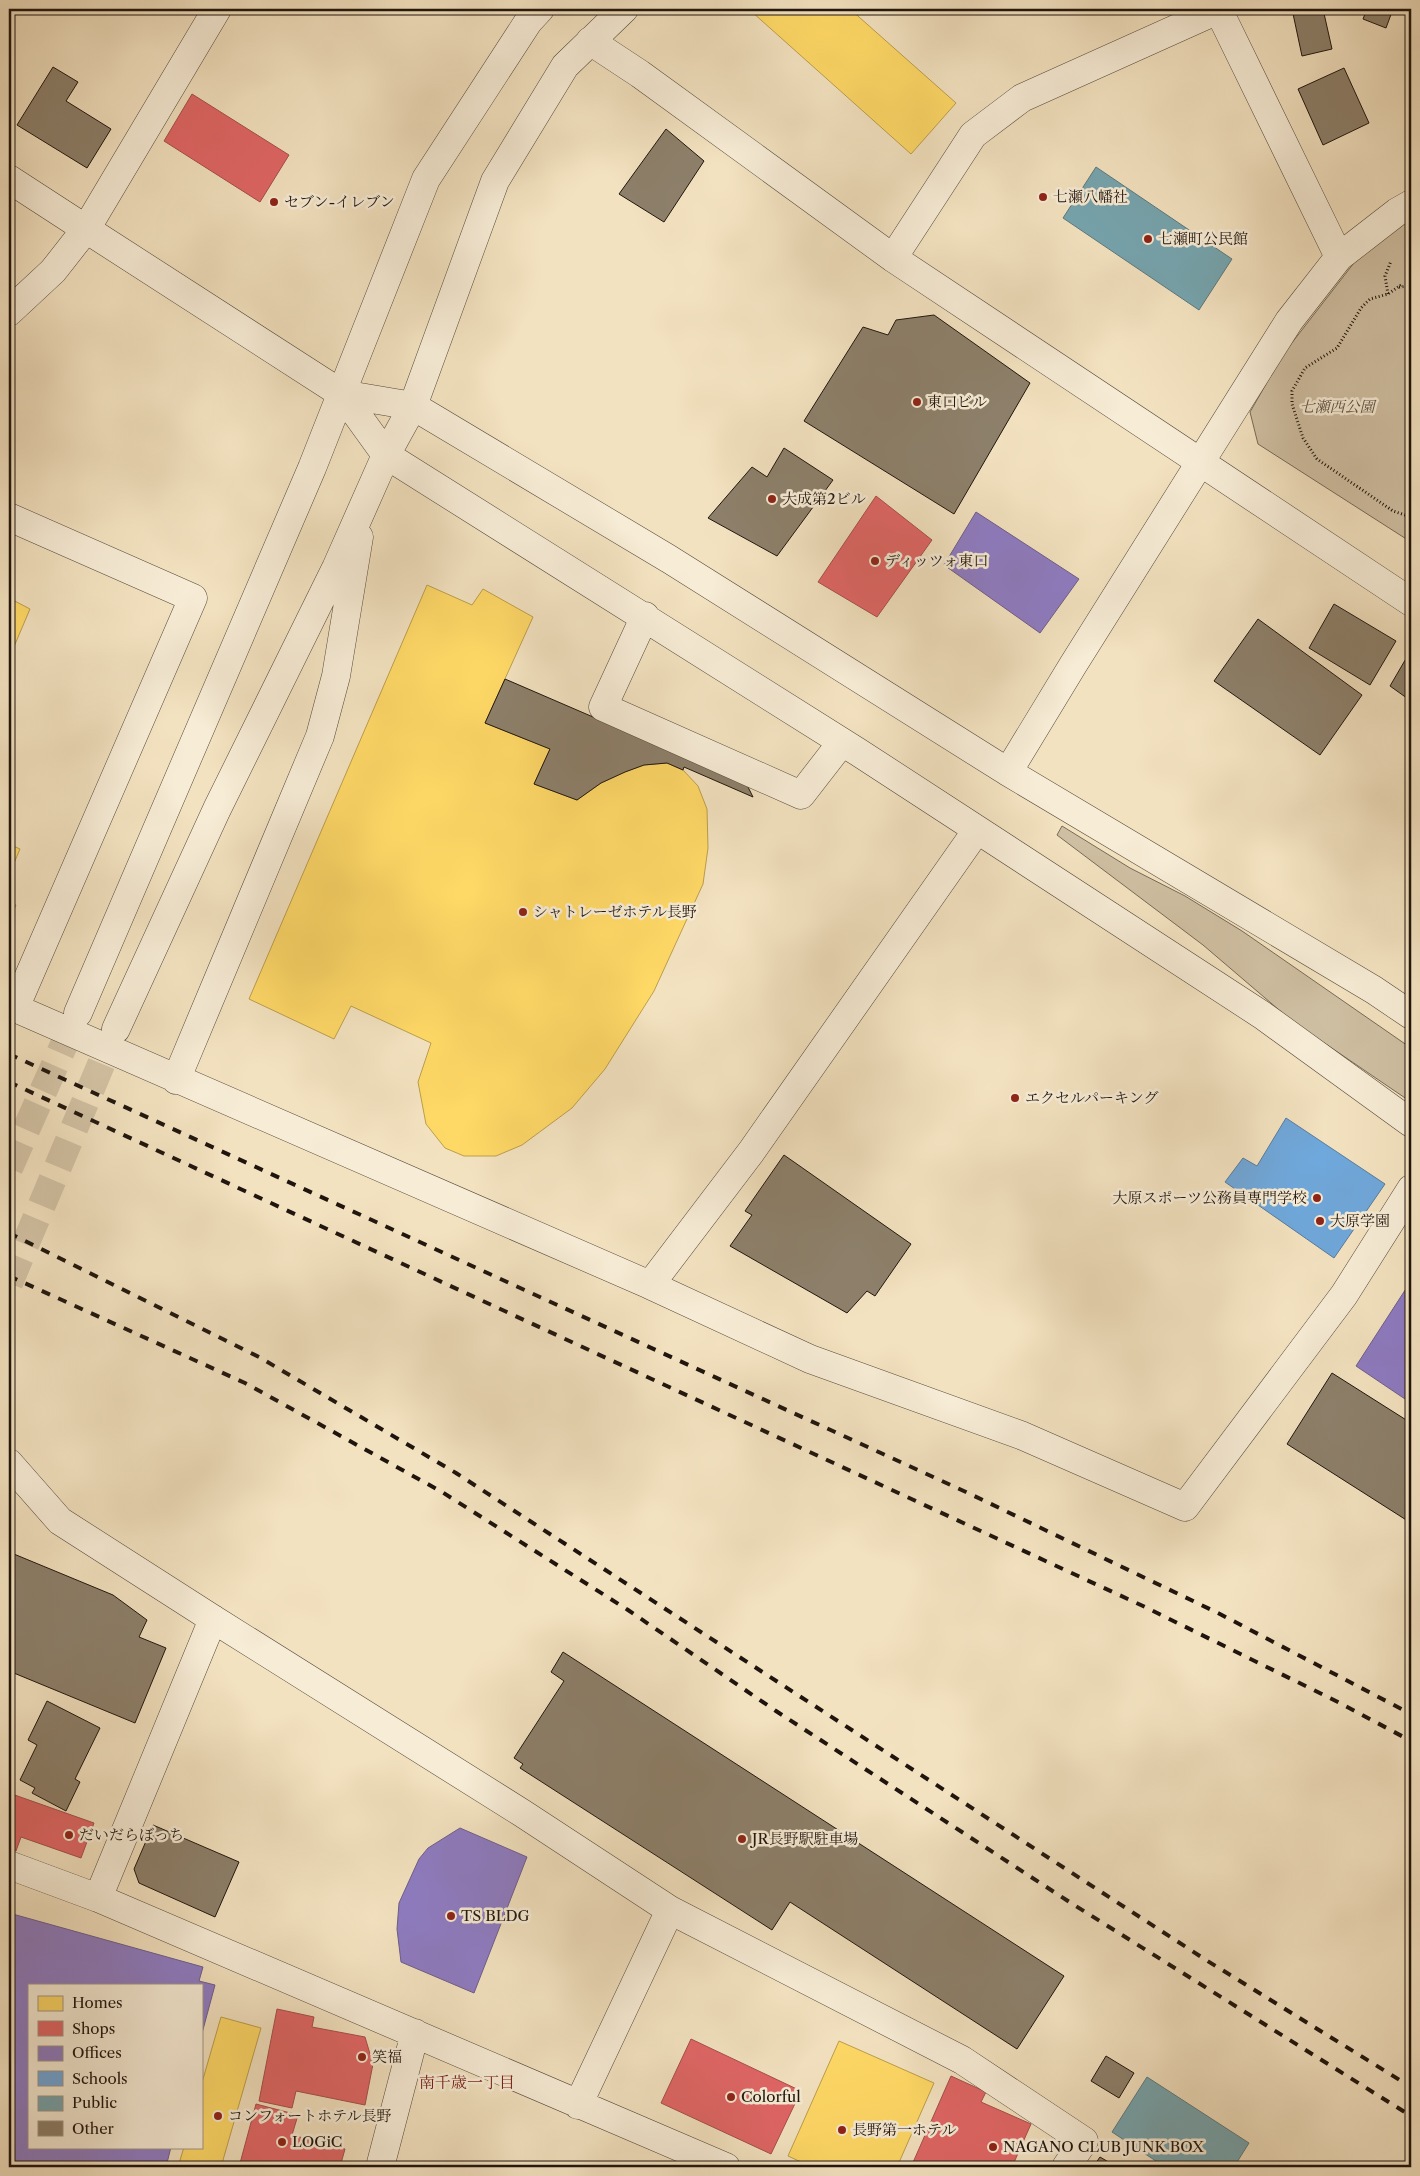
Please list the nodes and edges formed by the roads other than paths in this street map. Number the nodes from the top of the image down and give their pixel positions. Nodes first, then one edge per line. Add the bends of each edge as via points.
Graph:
1 (217, 9) edge
2 (624, 9) edge
3 (1219, 9) edge
4 (525, 13) edge
5 (590, 41) junction
6 (9, 179) edge
7 (1411, 204) edge
8 (86, 229) junction
9 (1339, 257) junction
10 (893, 258) junction
11 (9, 312) edge
12 (342, 394) junction
13 (414, 406) junction
14 (386, 455) junction
15 (1201, 464) junction
16 (363, 508) junction
17 (9, 517) edge
18 (1411, 602) edge
19 (644, 616) junction
20 (842, 742) junction
21 (1008, 772) junction
22 (977, 830) junction
23 (78, 1012) tunnel mouth
24 (1411, 1015) edge
25 (116, 1029) tunnel mouth
26 (176, 1080) junction
27 (1411, 1123) edge
28 (1411, 1189) edge
29 (650, 1285) junction
30 (9, 1463) edge
31 (213, 1619) junction
32 (9, 1865) edge
33 (98, 1898) junction
34 (670, 1910) junction
35 (415, 2034) junction
36 (578, 2105) junction
37 (380, 2167) edge
38 (726, 2167) edge
39 (1066, 2167) edge

1 - 8 street
2 - 5 street
3 - 9 street
3 - 10 street via 1022,98 973,135
4 - 12 street via 426,180
5 - 10 street
5 - 13 street via 565,66 495,181
6 - 8 street
7 - 9 street
8 - 11 street via 53,271
8 - 12 street
9 - 15 street via 1289,322
10 - 15 street
12 - 13 street
12 - 14 street
12 - 23 street
13 - 14 street
13 - 21 street via 669,559
14 - 16 street
14 - 19 street
15 - 18 street
15 - 21 street
16 - 25 street via 217,809
16 - 26 street via 356,569 320,736
17 - 26 street via 193,598 15,1008
19 - 20 street
19 - 20 street via 603,707 801,795
20 - 22 street
21 - 24 street
22 - 27 street via 1262,1015
22 - 29 street via 762,1137
26 - 29 street
28 - 29 street via 1344,1295 1185,1507 1023,1436 810,1359
30 - 31 street via 60,1521
31 - 33 street
31 - 34 street
32 - 33 street
33 - 35 street
34 - 36 street
34 - 39 street via 962,2060 1084,2141
35 - 36 street
35 - 37 street
36 - 38 street

